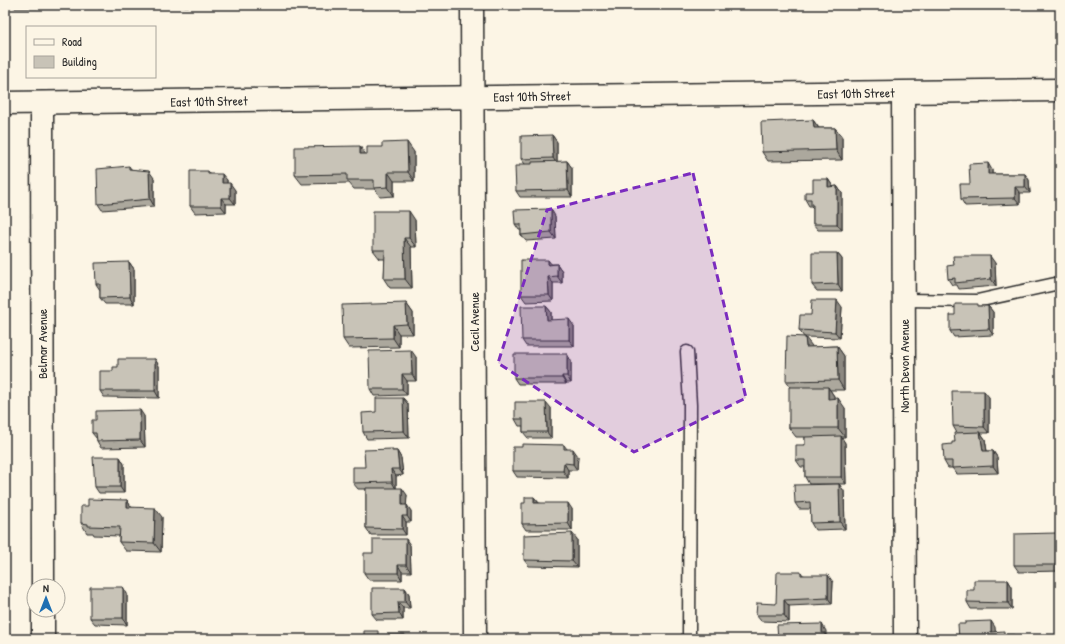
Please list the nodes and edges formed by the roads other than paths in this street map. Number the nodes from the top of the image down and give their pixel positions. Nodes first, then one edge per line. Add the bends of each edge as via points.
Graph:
1 (472, 5) edge
2 (1060, 90) edge
3 (903, 93) junction
4 (473, 97) junction
5 (42, 103) junction
6 (5, 104) edge
7 (1055, 284) dead end
8 (904, 300) junction
9 (686, 352) dead end
10 (43, 578) edge
11 (43, 618) edge
12 (43, 639) edge
13 (475, 639) edge
14 (689, 639) edge
15 (905, 639) edge

1 - 4 street, Cecil Avenue
2 - 3 street, East 10th Street
3 - 4 street, East 10th Street
3 - 8 street, North Devon Avenue
4 - 5 street, East 10th Street
4 - 13 street, Cecil Avenue
5 - 6 street, East 10th Street
5 - 10 street, Belmar Avenue
7 - 8 lane via 977,301
8 - 15 street, North Devon Avenue
9 - 14 lane via 690,405
11 - 12 street

